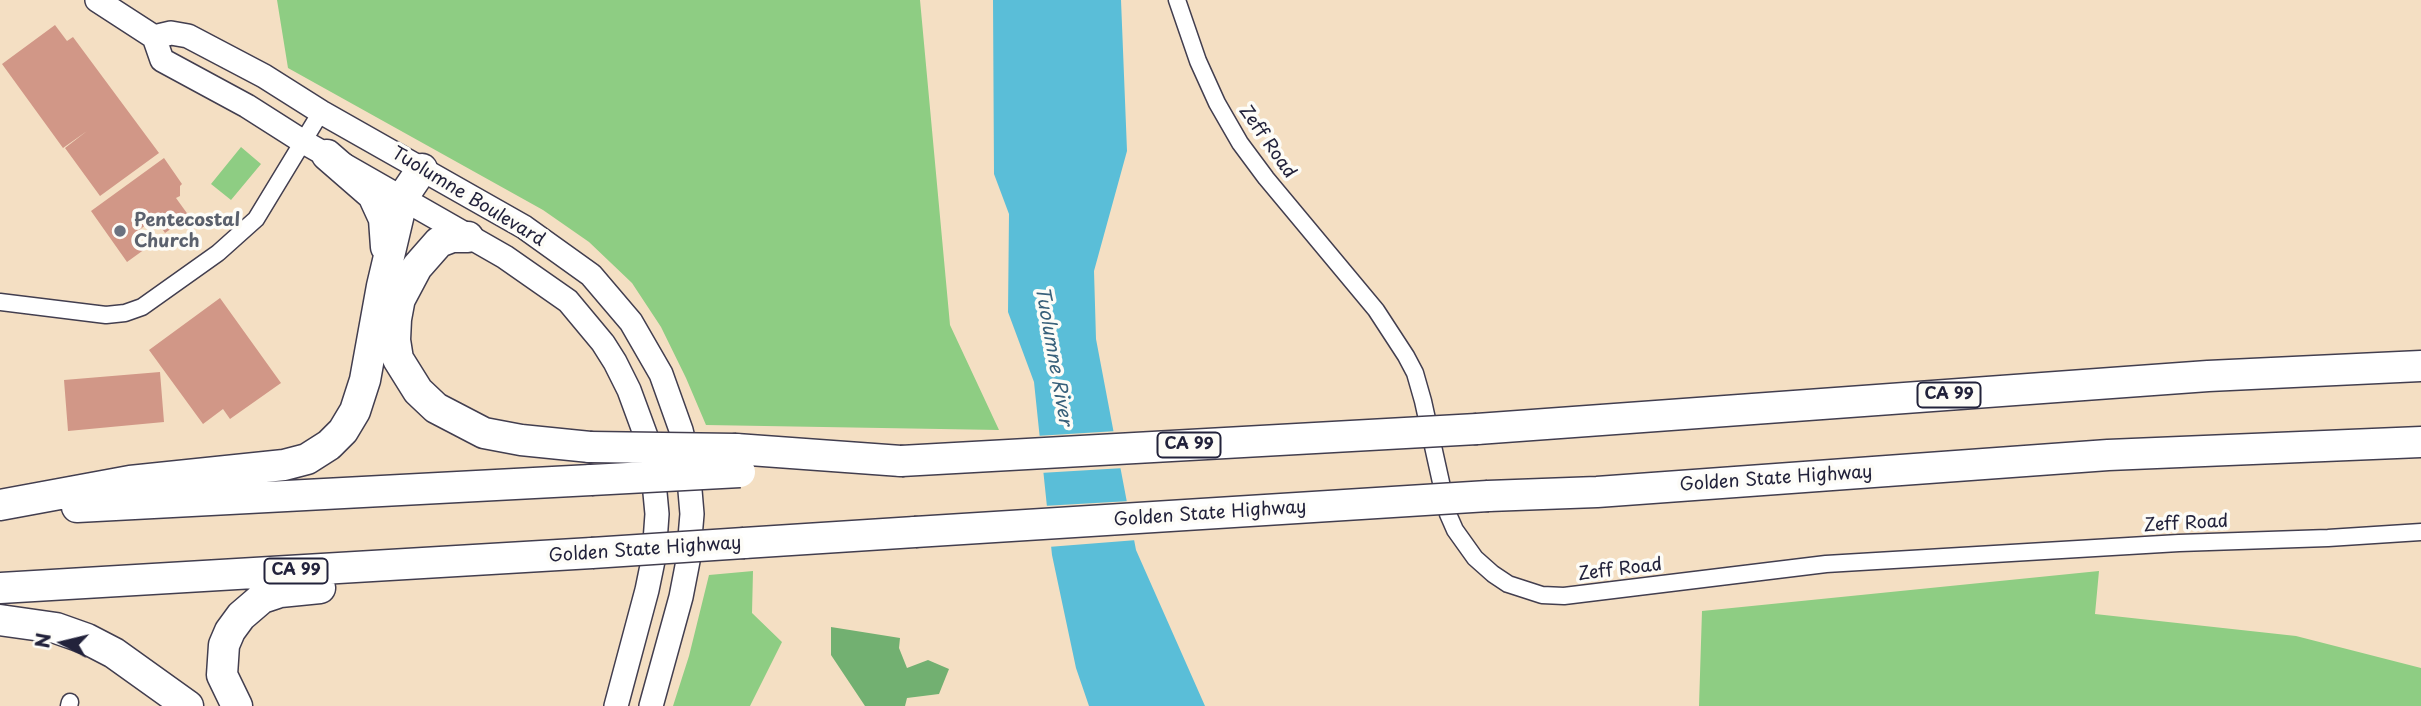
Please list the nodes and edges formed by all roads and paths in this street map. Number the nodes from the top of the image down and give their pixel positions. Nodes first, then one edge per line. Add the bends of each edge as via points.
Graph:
1 (97, 0) edge
2 (1177, 0) edge
3 (154, 37) junction
4 (321, 112) junction
5 (315, 148) junction
6 (422, 169) junction
7 (411, 202) junction
8 (468, 237) junction
9 (391, 293) junction
10 (0, 302) edge
11 (2421, 366) edge
12 (2421, 442) edge
13 (738, 461) junction
14 (0, 505) edge
15 (0, 511) edge
16 (2421, 532) edge
17 (592, 553) junction
18 (0, 588) edge
19 (0, 620) edge
20 (188, 706) edge
21 (237, 706) edge
22 (615, 706) edge
23 (651, 706) edge

1 - 3 main road, Tuolumne Boulevard
2 - 16 street, Zeff Road via 1198,61 1240,143 1376,310 1415,373 1442,494 1455,530 1493,574 1524,590 1564,596 1826,564
3 - 4 main road, Tuolumne Boulevard via 188,36
3 - 5 main road, Tuolumne Boulevard via 162,60
4 - 5 street
4 - 6 main road, Tuolumne Boulevard
5 - 7 main road, Tuolumne Boulevard
5 - 9 highway via 373,195 384,219
5 - 10 street via 256,219 218,253 142,307 106,314
6 - 7 highway
6 - 23 main road, Tuolumne Boulevard via 524,227 591,275 631,322 660,374 687,455 692,514 681,597
7 - 8 main road, Tuolumne Boulevard
7 - 9 highway
8 - 9 highway via 439,242
8 - 22 main road, Tuolumne Boulevard via 568,301 615,362 647,439 657,514 654,556
9 - 13 highway, bridge via 398,359 418,391 436,408 484,433
9 - 14 highway via 355,411 329,445 306,459 130,481
11 - 13 highway, CA 99, bridge via 2208,376 1477,429 901,461
12 - 17 highway, Golden State Highway / CA 99, bridge via 2108,455 1597,492
13 - 15 highway, bridge via 591,480
17 - 18 highway, Golden State Highway / CA 99
17 - 21 highway via 280,592 262,598 241,616 224,645 222,675
19 - 20 highway via 56,628 87,639

